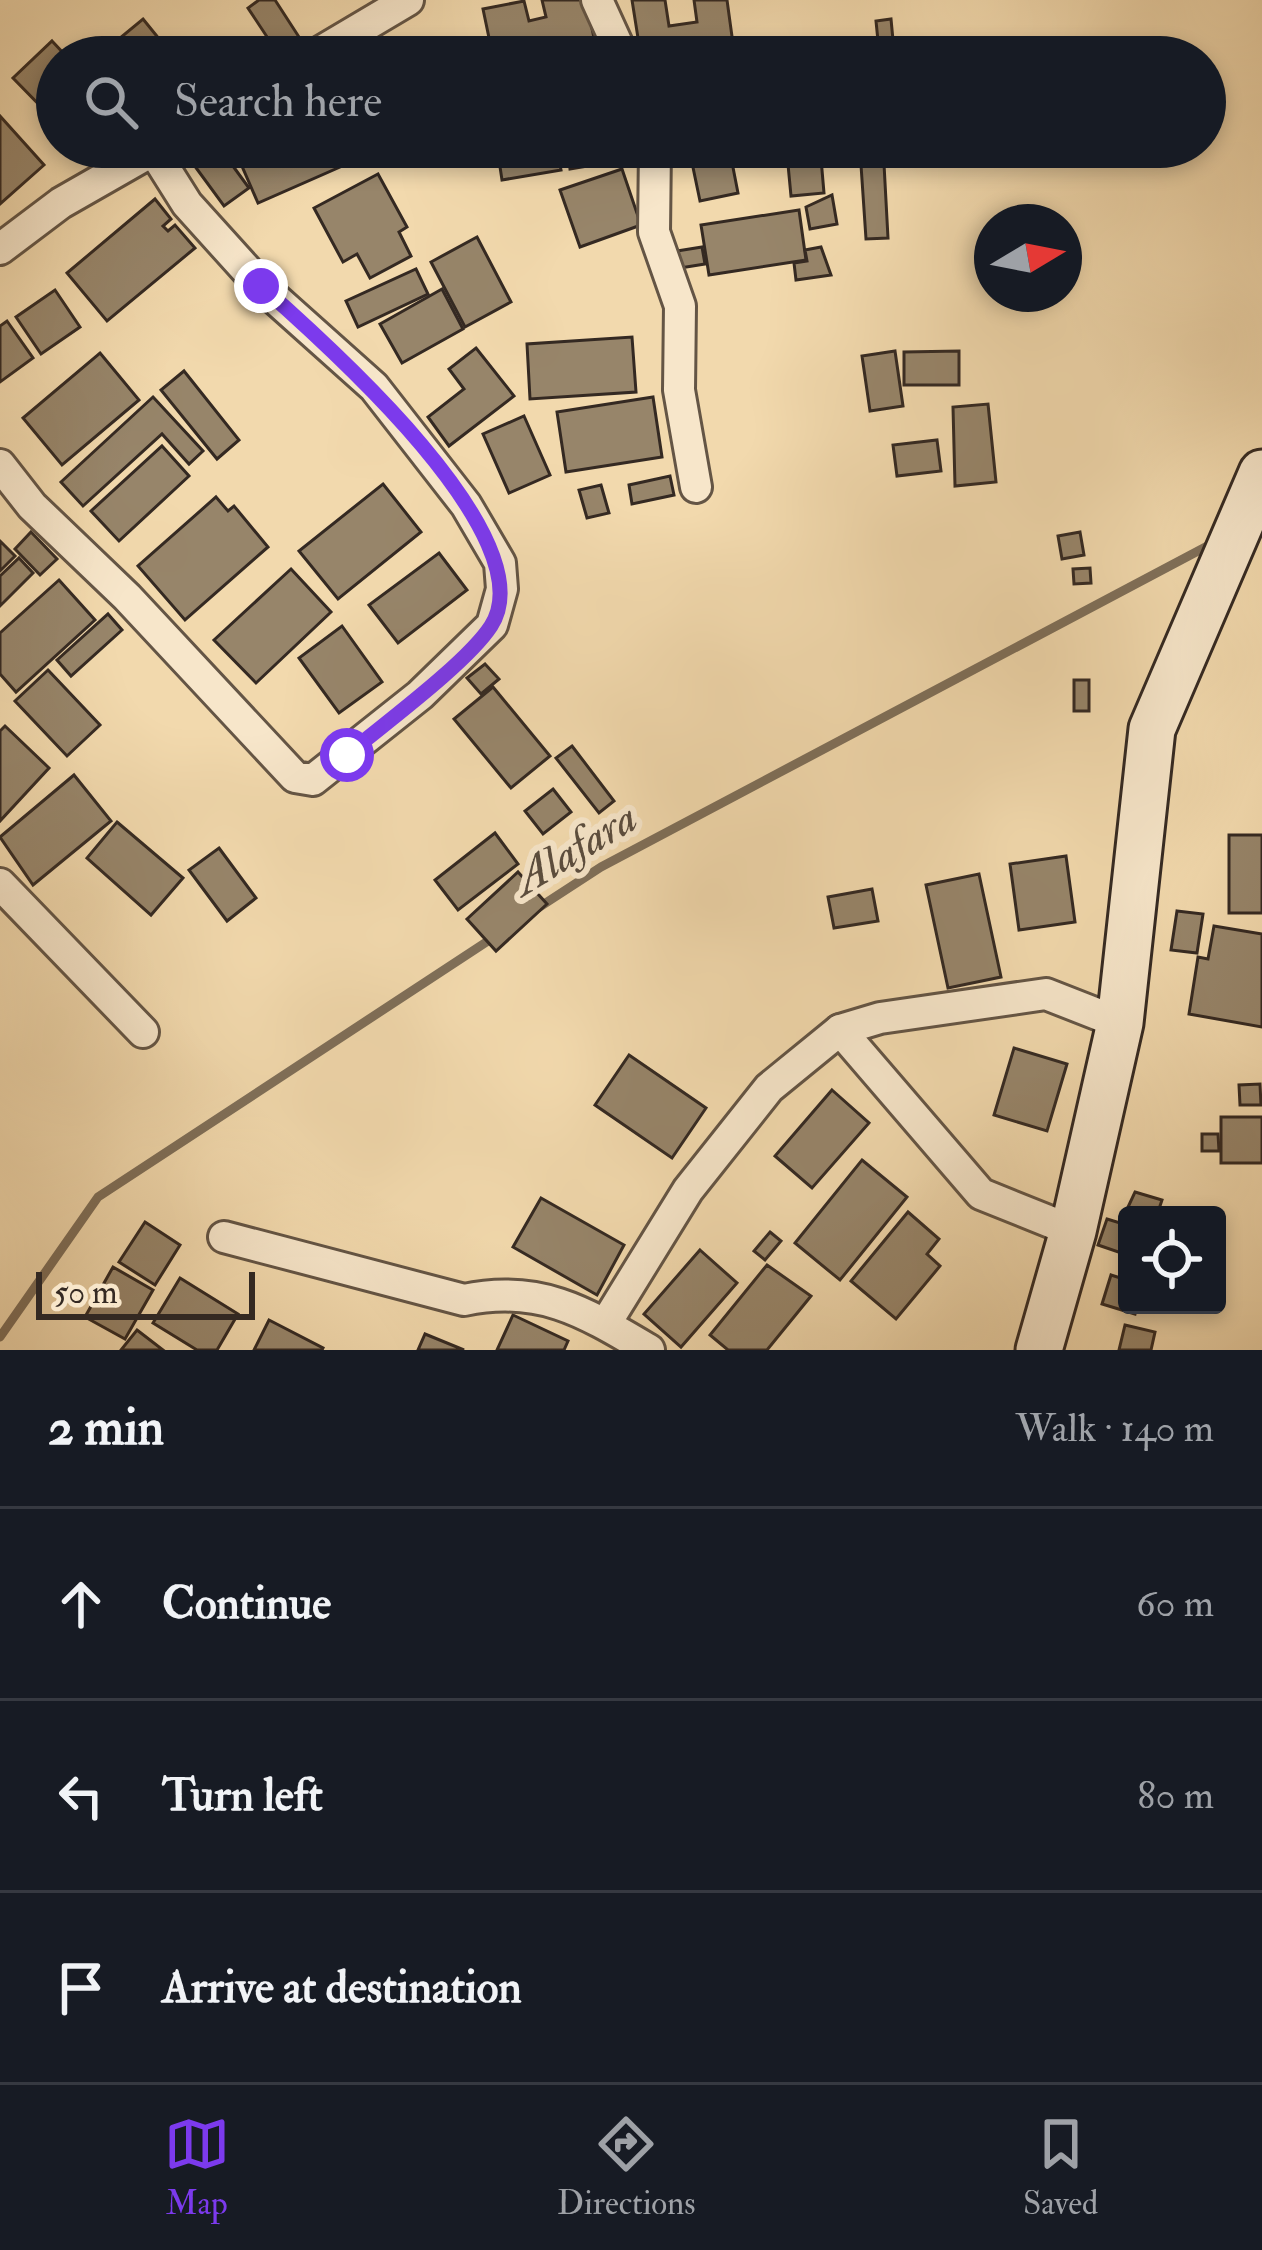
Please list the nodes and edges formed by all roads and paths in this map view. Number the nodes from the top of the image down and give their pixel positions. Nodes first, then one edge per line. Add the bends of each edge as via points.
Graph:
1 (408, 0) edge
2 (597, 0) edge
3 (347, 36) edge
4 (613, 36) edge
5 (121, 168) edge
6 (167, 168) edge
7 (655, 168) edge
8 (0, 249) edge
9 (0, 465) edge
10 (1262, 473) edge
11 (696, 488) dead end
12 (0, 884) edge
13 (1120, 1023) junction
14 (840, 1030) junction
15 (143, 1031) dead end
16 (1073, 1231) junction
17 (224, 1237) dead end
18 (606, 1324) junction
19 (649, 1350) edge
20 (1040, 1350) edge

1 - 3 street
2 - 4 street
5 - 8 street
6 - 9 street via 187,203 261,286 374,387 466,505 500,563 492,625 347,755 313,780 295,776
7 - 11 street via 654,232 680,306 680,390
10 - 13 street via 1152,729
12 - 15 street
13 - 14 street via 1046,994
13 - 16 street
14 - 16 street via 981,1194
14 - 18 street via 769,1088 688,1190
16 - 20 street
17 - 18 street via 464,1300 531,1295
18 - 19 street

